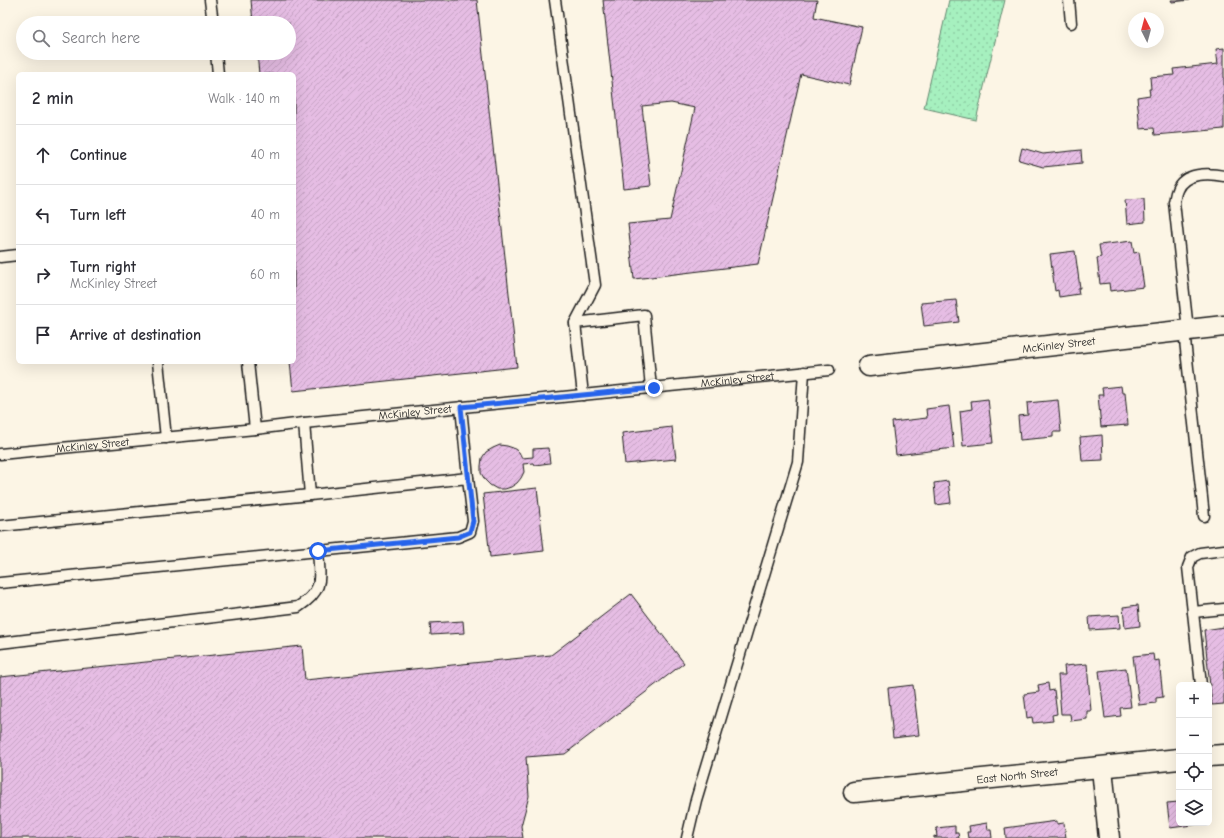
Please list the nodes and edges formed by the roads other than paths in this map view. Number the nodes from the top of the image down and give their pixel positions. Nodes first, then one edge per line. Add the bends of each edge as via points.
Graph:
1 (210, 0) edge
2 (555, 0) edge
3 (1069, 0) edge
4 (212, 16) edge
5 (1071, 23) dead end
6 (217, 60) edge
7 (218, 72) edge
8 (1224, 176) edge
9 (16, 255) edge
10 (0, 257) edge
11 (575, 324) junction
12 (1224, 326) edge
13 (1186, 330) junction
14 (158, 364) edge
15 (248, 364) edge
16 (869, 366) dead end
17 (829, 370) dead end
18 (804, 372) junction
19 (651, 388) junction
20 (583, 395) junction
21 (461, 407) junction
22 (304, 423) junction
23 (255, 429) junction
24 (166, 438) junction
25 (0, 454) edge
26 (468, 478) junction
27 (310, 495) junction
28 (1204, 516) dead end
29 (0, 526) edge
30 (1224, 550) edge
31 (318, 551) junction
32 (0, 583) edge
33 (1224, 609) edge
34 (1193, 612) junction
35 (0, 643) edge
36 (1201, 682) edge
37 (1224, 755) edge
38 (1212, 756) edge
39 (1176, 759) edge
40 (1102, 768) junction
41 (854, 792) dead end
42 (687, 838) edge
43 (1109, 838) edge

1 - 4 lane
2 - 11 lane via 595,285
3 - 5 lane
6 - 7 lane
8 - 13 lane via 1197,175 1185,180 1177,189 1174,202
9 - 10 lane
11 - 19 lane via 644,315
11 - 20 lane
12 - 13 street, McKinley Street
13 - 16 street, McKinley Street
13 - 28 lane
14 - 24 lane
15 - 23 lane
17 - 18 lane, McKinley Street
18 - 19 lane, McKinley Street
18 - 42 lane via 798,462 696,800
19 - 20 lane, McKinley Street
20 - 21 lane, McKinley Street
21 - 22 lane, McKinley Street
21 - 26 lane
22 - 23 lane, McKinley Street
22 - 27 lane
23 - 24 lane, McKinley Street
24 - 25 lane, McKinley Street
26 - 27 lane
26 - 31 lane via 473,521 470,532 458,537
27 - 29 lane
30 - 34 lane via 1200,553 1192,557 1188,567
31 - 32 lane
31 - 35 lane via 318,588 309,600 298,607
33 - 34 lane
34 - 36 lane
37 - 38 street
39 - 40 street, East North Street
40 - 41 street, East North Street
40 - 43 street

